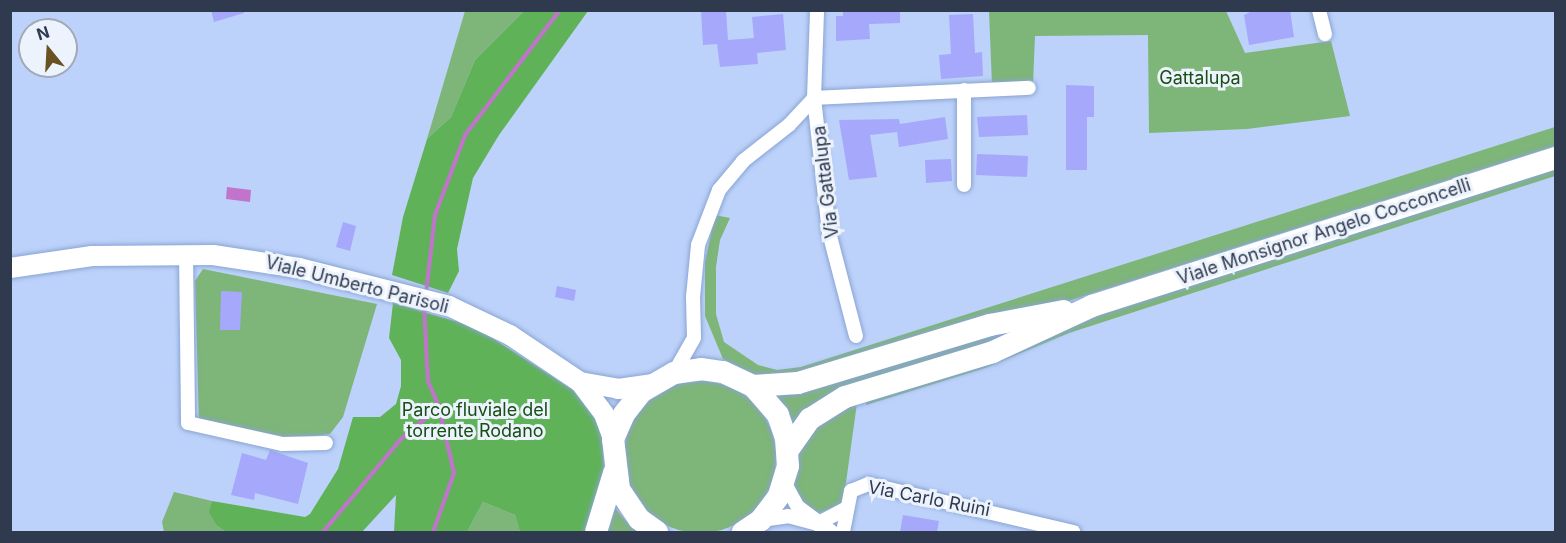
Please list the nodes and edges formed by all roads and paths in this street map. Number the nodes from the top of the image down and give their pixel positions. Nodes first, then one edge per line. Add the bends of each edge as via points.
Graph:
1 (817, 10) edge
2 (1319, 10) edge
3 (1325, 34) dead end
4 (1029, 88) dead end
5 (964, 90) junction
6 (814, 98) junction
7 (1556, 158) edge
8 (964, 185) dead end
9 (186, 253) junction
10 (10, 268) edge
11 (1092, 306) junction
12 (856, 336) dead end
13 (674, 373) junction
14 (580, 382) junction
15 (652, 384) junction
16 (753, 386) junction
17 (614, 440) junction
18 (326, 443) dead end
19 (788, 450) junction
20 (614, 473) junction
21 (784, 482) junction
22 (847, 508) junction
23 (817, 524) junction
24 (752, 526) edge
25 (596, 532) edge
26 (657, 532) edge
27 (832, 532) edge
28 (843, 532) edge
29 (1073, 532) edge

1 - 6 street, Via Gattalupa
2 - 3 street
4 - 5 street
5 - 6 street
5 - 8 street
6 - 12 street, Via Gattalupa via 828,227
6 - 13 street, Via Gattalupa via 789,125 743,161 719,190 702,230 695,276 694,338
7 - 11 main road, Viale Monsignor Angelo Cocconcelli
9 - 10 main road, Viale Umberto Parisoli via 92,256
9 - 14 main road, Viale Umberto Parisoli via 272,263 448,306 510,335
9 - 18 street via 188,423 282,444
11 - 16 main road, Viale Monsignor Angelo Cocconcelli via 990,325 798,383
11 - 19 main road, Viale Monsignor Angelo Cocconcelli via 993,352 845,397 810,418
13 - 15 main road
13 - 16 main road via 701,369 723,372
14 - 15 main road, Viale Umberto Parisoli via 618,389
14 - 17 main road, Viale Umberto Parisoli via 604,414
15 - 17 main road via 631,402
16 - 19 main road via 778,415
17 - 20 main road
19 - 21 main road
20 - 25 main road
20 - 26 main road via 627,505
21 - 23 street via 798,507
21 - 24 main road
22 - 23 street
22 - 28 street
22 - 29 street, Via Carlo Ruini via 855,487 885,487
23 - 24 street via 788,516
23 - 27 street

